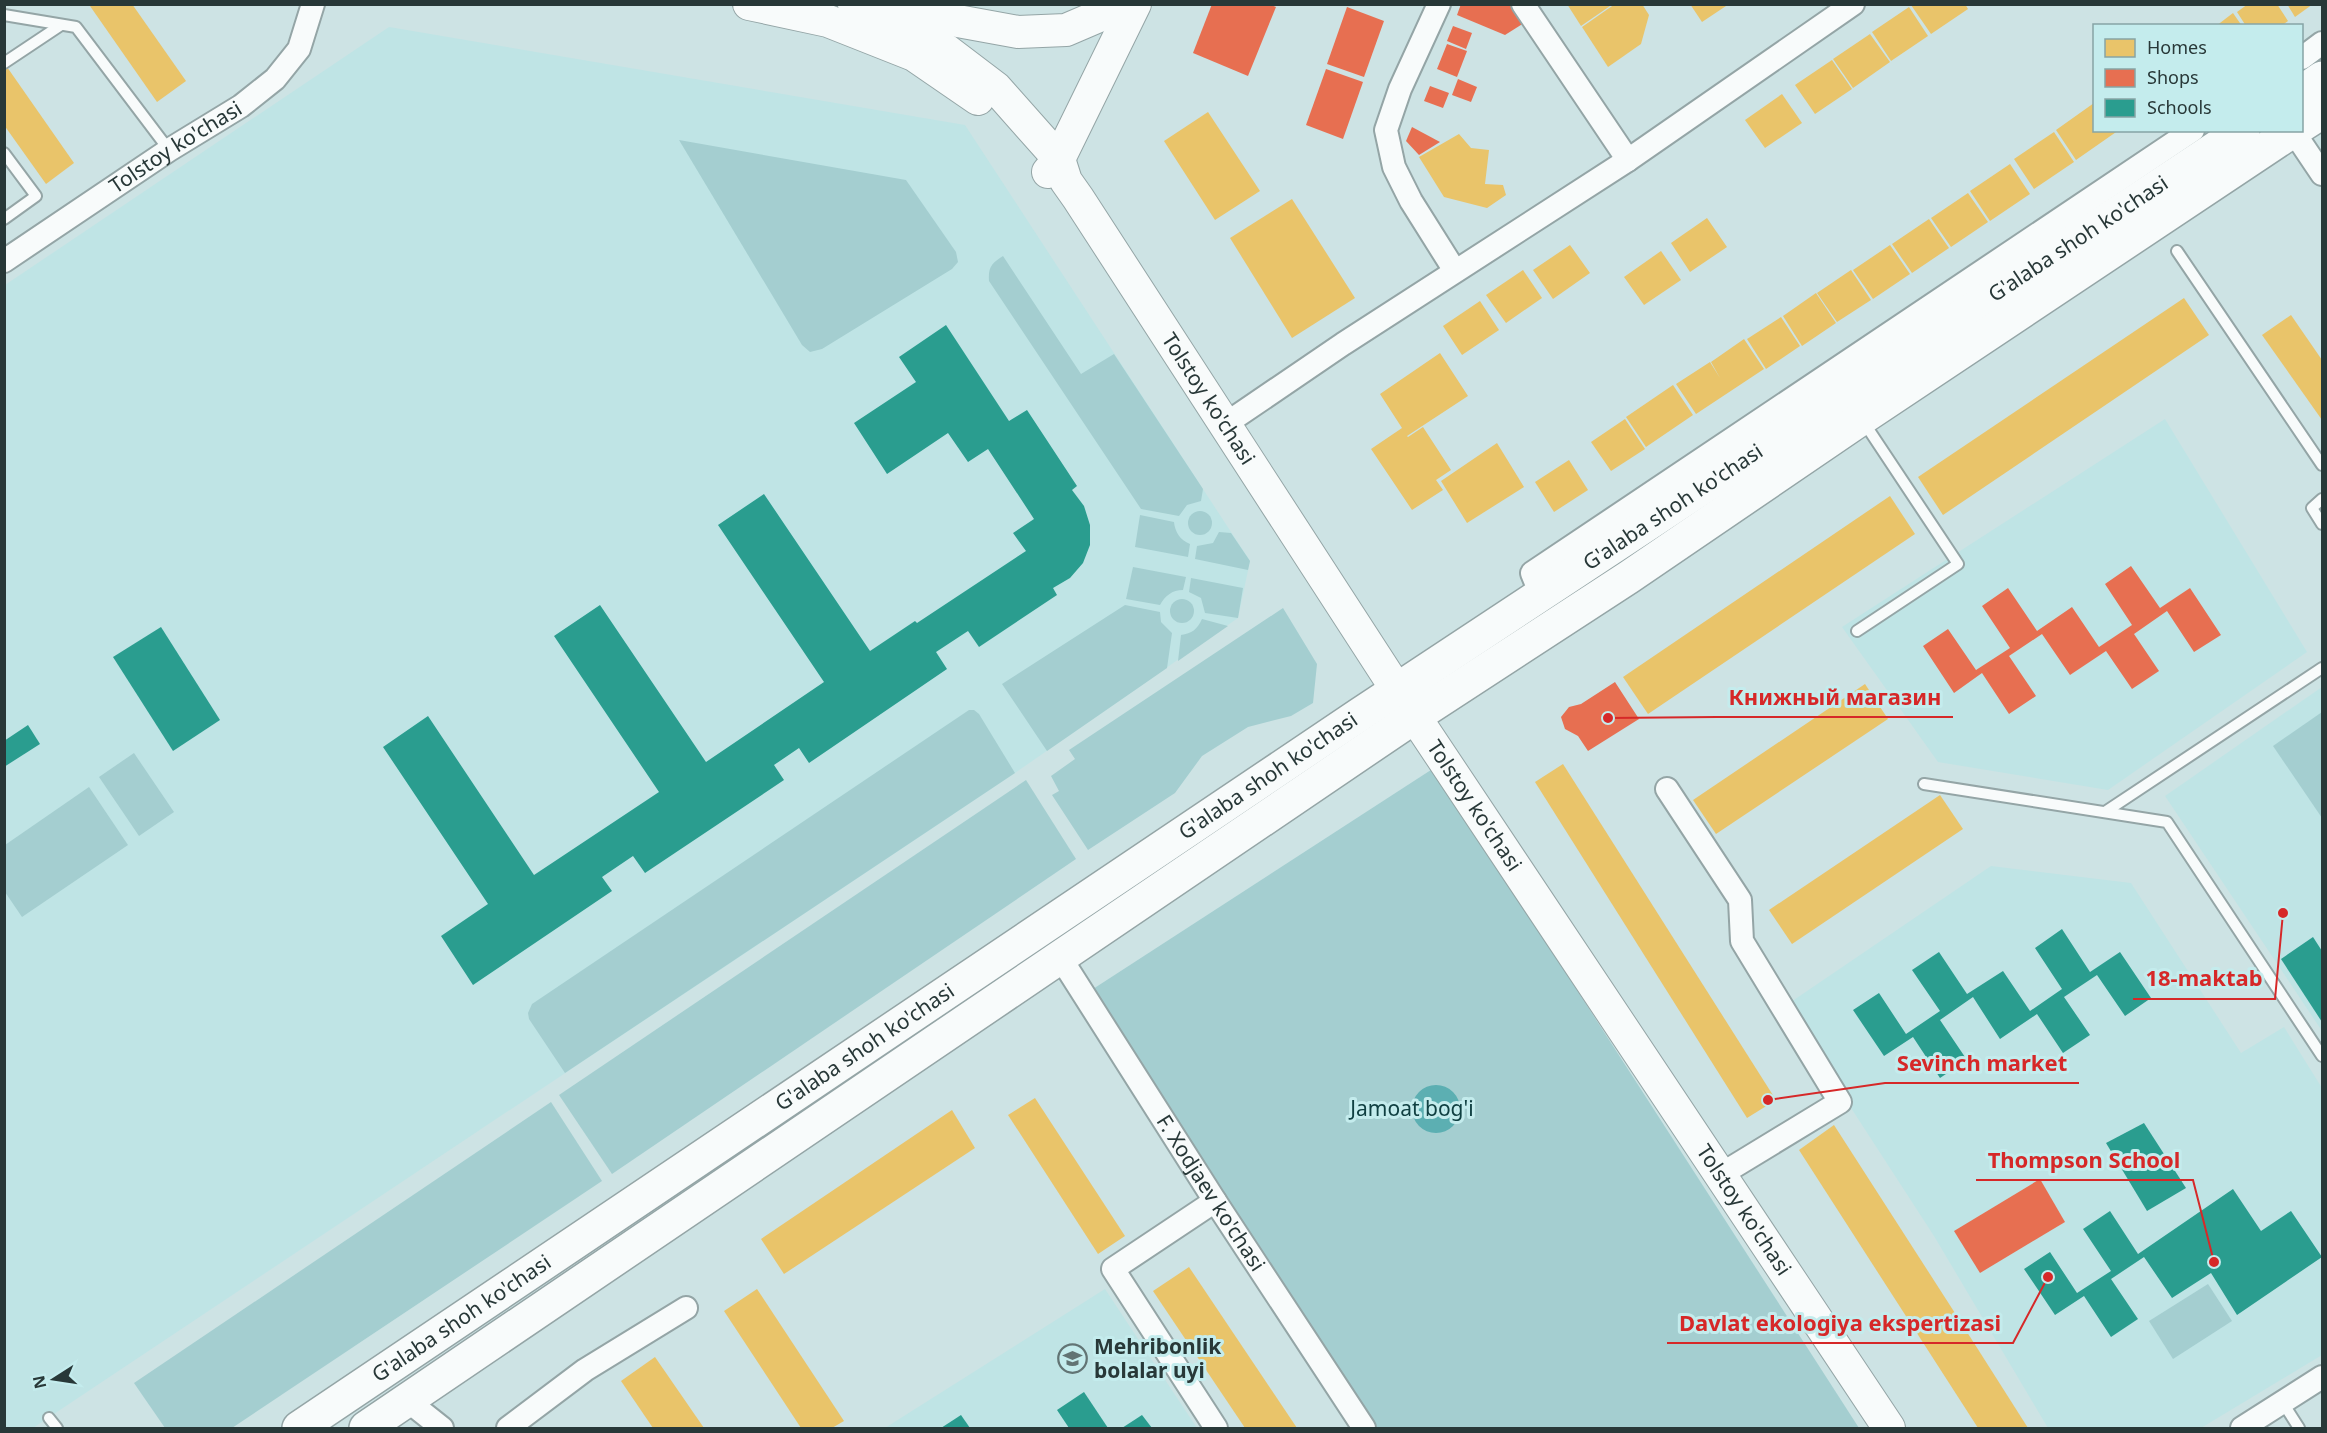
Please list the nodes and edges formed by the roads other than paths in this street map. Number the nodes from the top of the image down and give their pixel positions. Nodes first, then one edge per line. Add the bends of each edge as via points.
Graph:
1 (313, 4) edge
2 (749, 4) edge
3 (1439, 4) edge
4 (1523, 4) edge
5 (1852, 4) edge
6 (855, 5) edge
7 (1118, 7) edge
8 (4, 15) edge
9 (61, 25) junction
10 (2322, 44) edge
11 (2303, 57) edge
12 (4, 63) edge
13 (2322, 78) edge
14 (2303, 91) edge
15 (2322, 112) edge
16 (2303, 124) edge
17 (2190, 132) edge
18 (2239, 132) edge
19 (2291, 132) edge
20 (2294, 132) edge
21 (169, 150) junction
22 (4, 153) edge
23 (1628, 160) junction
24 (1051, 163) junction
25 (2322, 174) edge
26 (4, 219) edge
27 (2177, 251) dead end
28 (4, 261) edge
29 (1455, 271) junction
30 (1862, 418) junction
31 (1224, 425) junction
32 (2322, 465) edge
33 (2322, 499) edge
34 (2322, 524) edge
35 (1541, 595) junction
36 (1857, 631) dead end
37 (2322, 668) edge
38 (1406, 703) junction
39 (1924, 784) dead end
40 (1667, 789) dead end
41 (2105, 812) junction
42 (1060, 957) junction
43 (2322, 1056) edge
44 (1720, 1175) junction
45 (1215, 1201) junction
46 (686, 1308) dead end
47 (2322, 1377) edge
48 (408, 1401) junction
49 (2283, 1402) junction
50 (49, 1418) dead end
51 (57, 1428) edge
52 (299, 1428) edge
53 (366, 1428) edge
54 (442, 1428) edge
55 (508, 1428) edge
56 (1216, 1428) edge
57 (1364, 1428) edge
58 (1889, 1428) edge
59 (2242, 1428) edge
60 (2299, 1428) edge

1 - 21 street, Tolstoy ko'chasi via 299,49 276,79 241,106
2 - 24 main road, Tolstoy ko'chasi via 828,21 914,56 979,99
3 - 29 street via 1386,130 1394,168
4 - 23 street
5 - 23 street
6 - 7 main road via 895,8 1018,32 1066,30
6 - 24 main road, Tolstoy ko'chasi via 946,50 996,88
7 - 24 main road
8 - 9 lane
9 - 12 lane
9 - 21 lane via 76,27
10 - 11 street
13 - 14 main road
15 - 16 main road
17 - 35 street via 1532,573
18 - 35 main road, G'alaba shoh ko'chasi
19 - 30 main road, G'alaba shoh ko'chasi
20 - 25 street
21 - 28 street, Tolstoy ko'chasi
22 - 26 lane via 36,196
23 - 29 street
24 - 31 main road, Tolstoy ko'chasi via 1085,207
27 - 32 lane
29 - 31 street
30 - 36 lane via 1958,564
30 - 38 main road, G'alaba shoh ko'chasi via 1629,577
31 - 38 main road, Tolstoy ko'chasi
33 - 34 lane via 2312,508
35 - 38 main road, G'alaba shoh ko'chasi
37 - 41 lane
38 - 42 main road, G'alaba shoh ko'chasi
38 - 44 main road, Tolstoy ko'chasi
38 - 52 main road, G'alaba shoh ko'chasi
39 - 41 lane
40 - 44 street via 1740,900 1742,940 1840,1102
41 - 43 lane via 2167,822
42 - 45 street, F. Xodjaev ko'chasi
42 - 48 main road, G'alaba shoh ko'chasi
44 - 58 main road, Tolstoy ko'chasi
45 - 56 street via 1113,1269
45 - 57 street, F. Xodjaev ko'chasi
46 - 55 street via 585,1370
47 - 49 street
48 - 53 main road, G'alaba shoh ko'chasi
48 - 54 street
49 - 59 street
49 - 60 lane
50 - 51 lane

